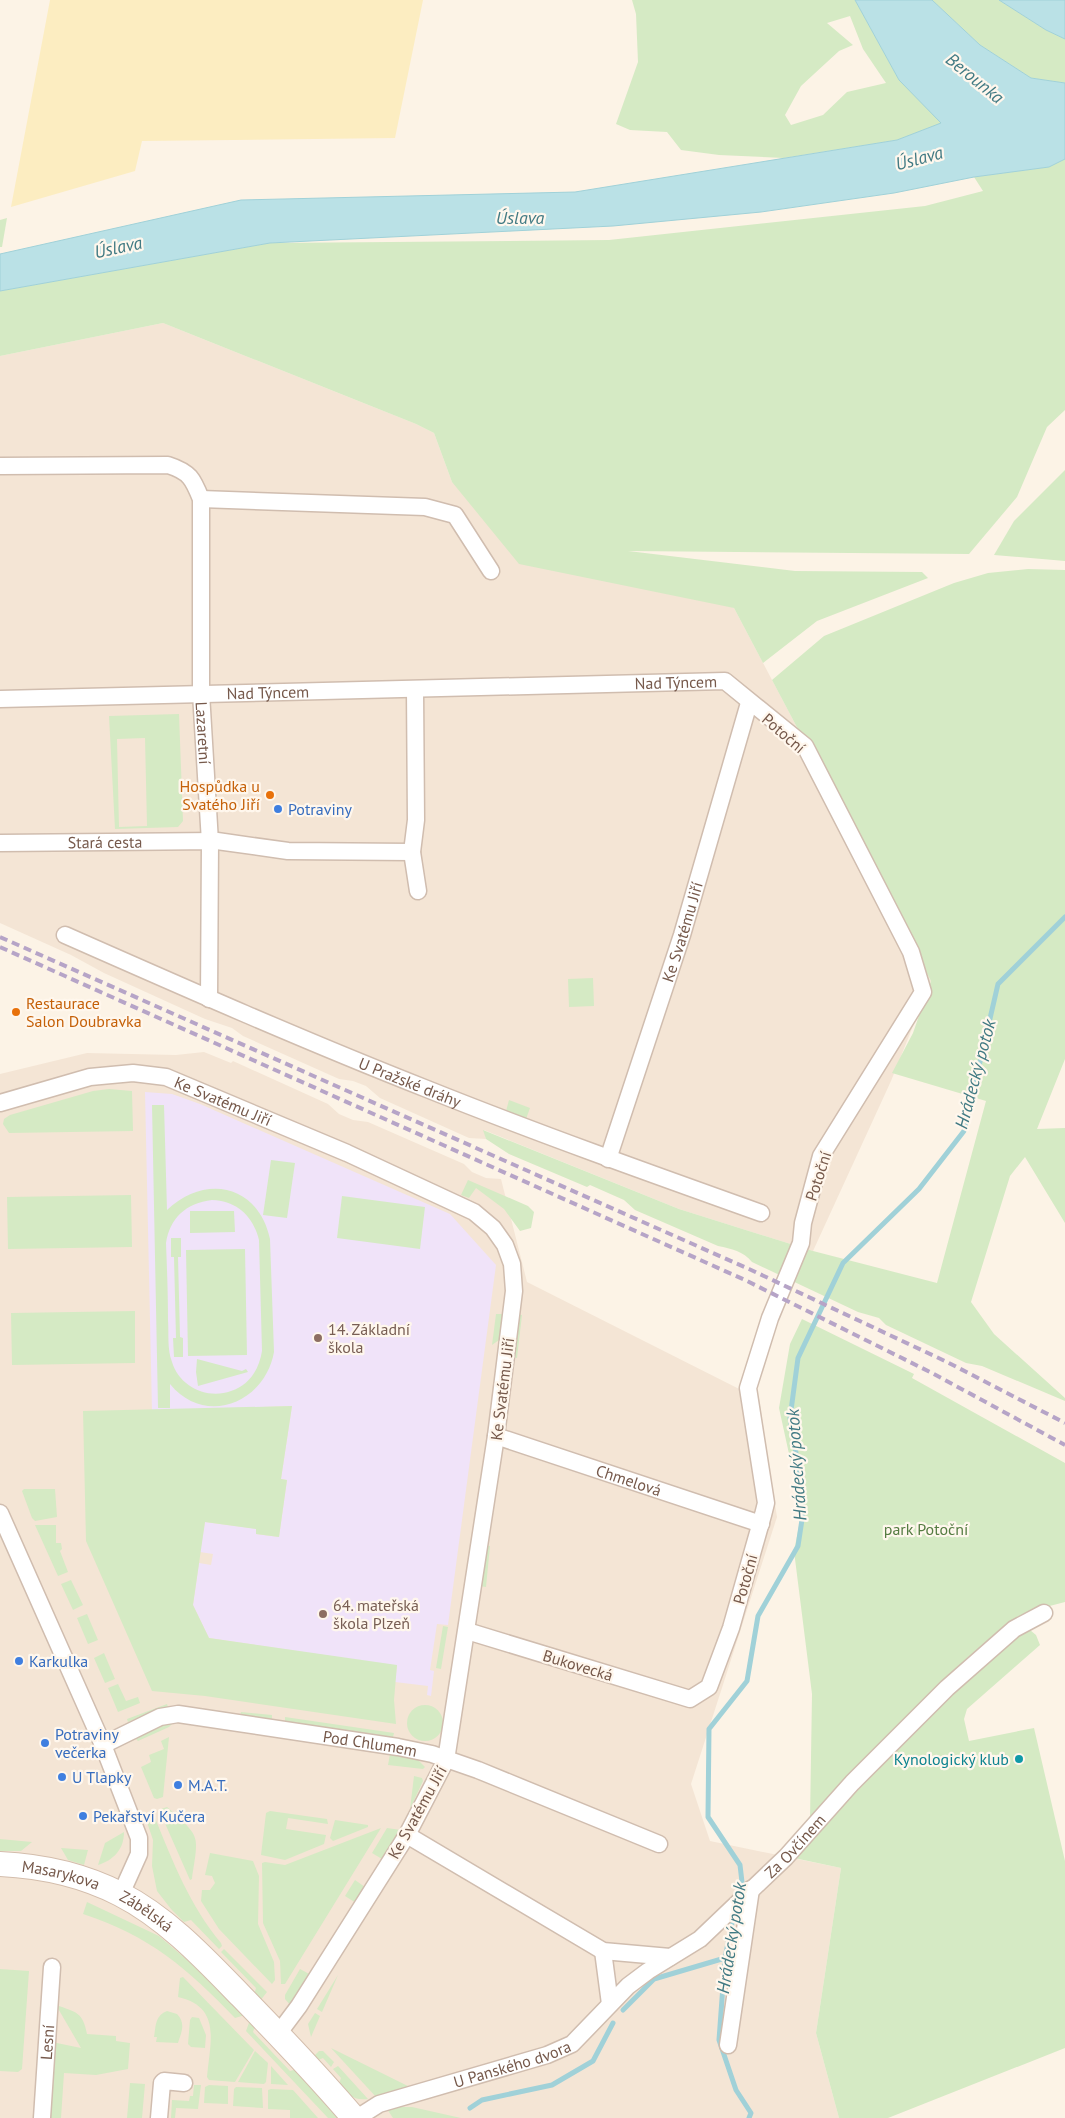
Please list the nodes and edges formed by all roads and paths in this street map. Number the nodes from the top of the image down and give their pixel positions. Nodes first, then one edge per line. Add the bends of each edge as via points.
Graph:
1 (0, 466) edge
2 (201, 499) junction
3 (491, 571) dead end
4 (415, 690) junction
5 (201, 693) junction
6 (0, 699) edge
7 (749, 703) junction
8 (210, 842) junction
9 (0, 843) edge
10 (412, 852) junction
11 (418, 891) dead end
12 (65, 935) dead end
13 (209, 999) junction
14 (0, 1103) edge
15 (608, 1159) junction
16 (761, 1213) dead end
17 (496, 1436) junction
18 (0, 1513) edge
19 (761, 1524) junction
20 (1044, 1614) dead end
21 (467, 1631) junction
22 (690, 1700) joint
23 (103, 1745) junction
24 (446, 1760) junction
25 (407, 1835) junction
26 (658, 1844) dead end
27 (0, 1864) edge
28 (749, 1891) junction
29 (121, 1894) junction
30 (603, 1951) junction
31 (670, 1958) junction
32 (52, 1966) dead end
33 (610, 2004) junction
34 (278, 2034) junction
35 (728, 2045) dead end
36 (184, 2083) dead end
37 (42, 2118) edge
38 (159, 2118) edge
39 (356, 2118) edge

1 - 2 street, Lazaretní via 168,465 193,478
2 - 3 street via 425,507 455,515
2 - 5 street, Lazaretní
4 - 5 street, Nad Týncem
4 - 7 street, Nad Týncem via 725,681
4 - 10 street via 416,820
5 - 6 street, Nad Týncem
5 - 8 street, Lazaretní
7 - 15 street, Ke Svatému Jiří via 682,935
7 - 19 street, Potoční via 805,746 911,952 923,992 821,1156 801,1243 770,1318 748,1388 766,1503
8 - 9 street, Stará cesta
8 - 10 street, Stará cesta via 288,851
8 - 13 street, Lazaretní
10 - 11 street
12 - 13 street, U Pražské dráhy
13 - 15 street, U Pražské dráhy via 419,1086
14 - 17 street, Ke Svatému Jiří via 90,1077 133,1074 166,1077 347,1153 474,1212 493,1228 512,1264 514,1291
15 - 16 street, U Pražské dráhy
17 - 19 street, Chmelová
17 - 21 street, Ke Svatému Jiří
18 - 23 street, Zábělská
19 - 22 street, Potoční via 731,1628 709,1687
20 - 28 street, Za Ovčínem via 1014,1629 947,1688 852,1784 786,1857
21 - 22 street, Bukovecká
21 - 24 street, Ke Svatému Jiří
23 - 24 street, Pod Chlumem via 160,1717 178,1714 398,1747
23 - 29 street, Zábělská via 139,1838 139,1854
24 - 25 street, Ke Svatému Jiří
24 - 26 street, Pod Chlumem
25 - 30 street
25 - 34 street, Ke Svatému Jiří
27 - 29 main road, Masarykova via 84,1878
28 - 31 street, Za Ovčínem via 700,1939
28 - 35 street
29 - 34 main road, Zábělská via 181,1937
30 - 31 street
30 - 33 street
31 - 33 street, U Panského dvora via 648,1970
32 - 37 street, Lesní via 53,2005
33 - 39 street, U Panského dvora via 572,2044 547,2055 379,2104
34 - 39 main road, Zábělská
36 - 38 street via 162,2083

